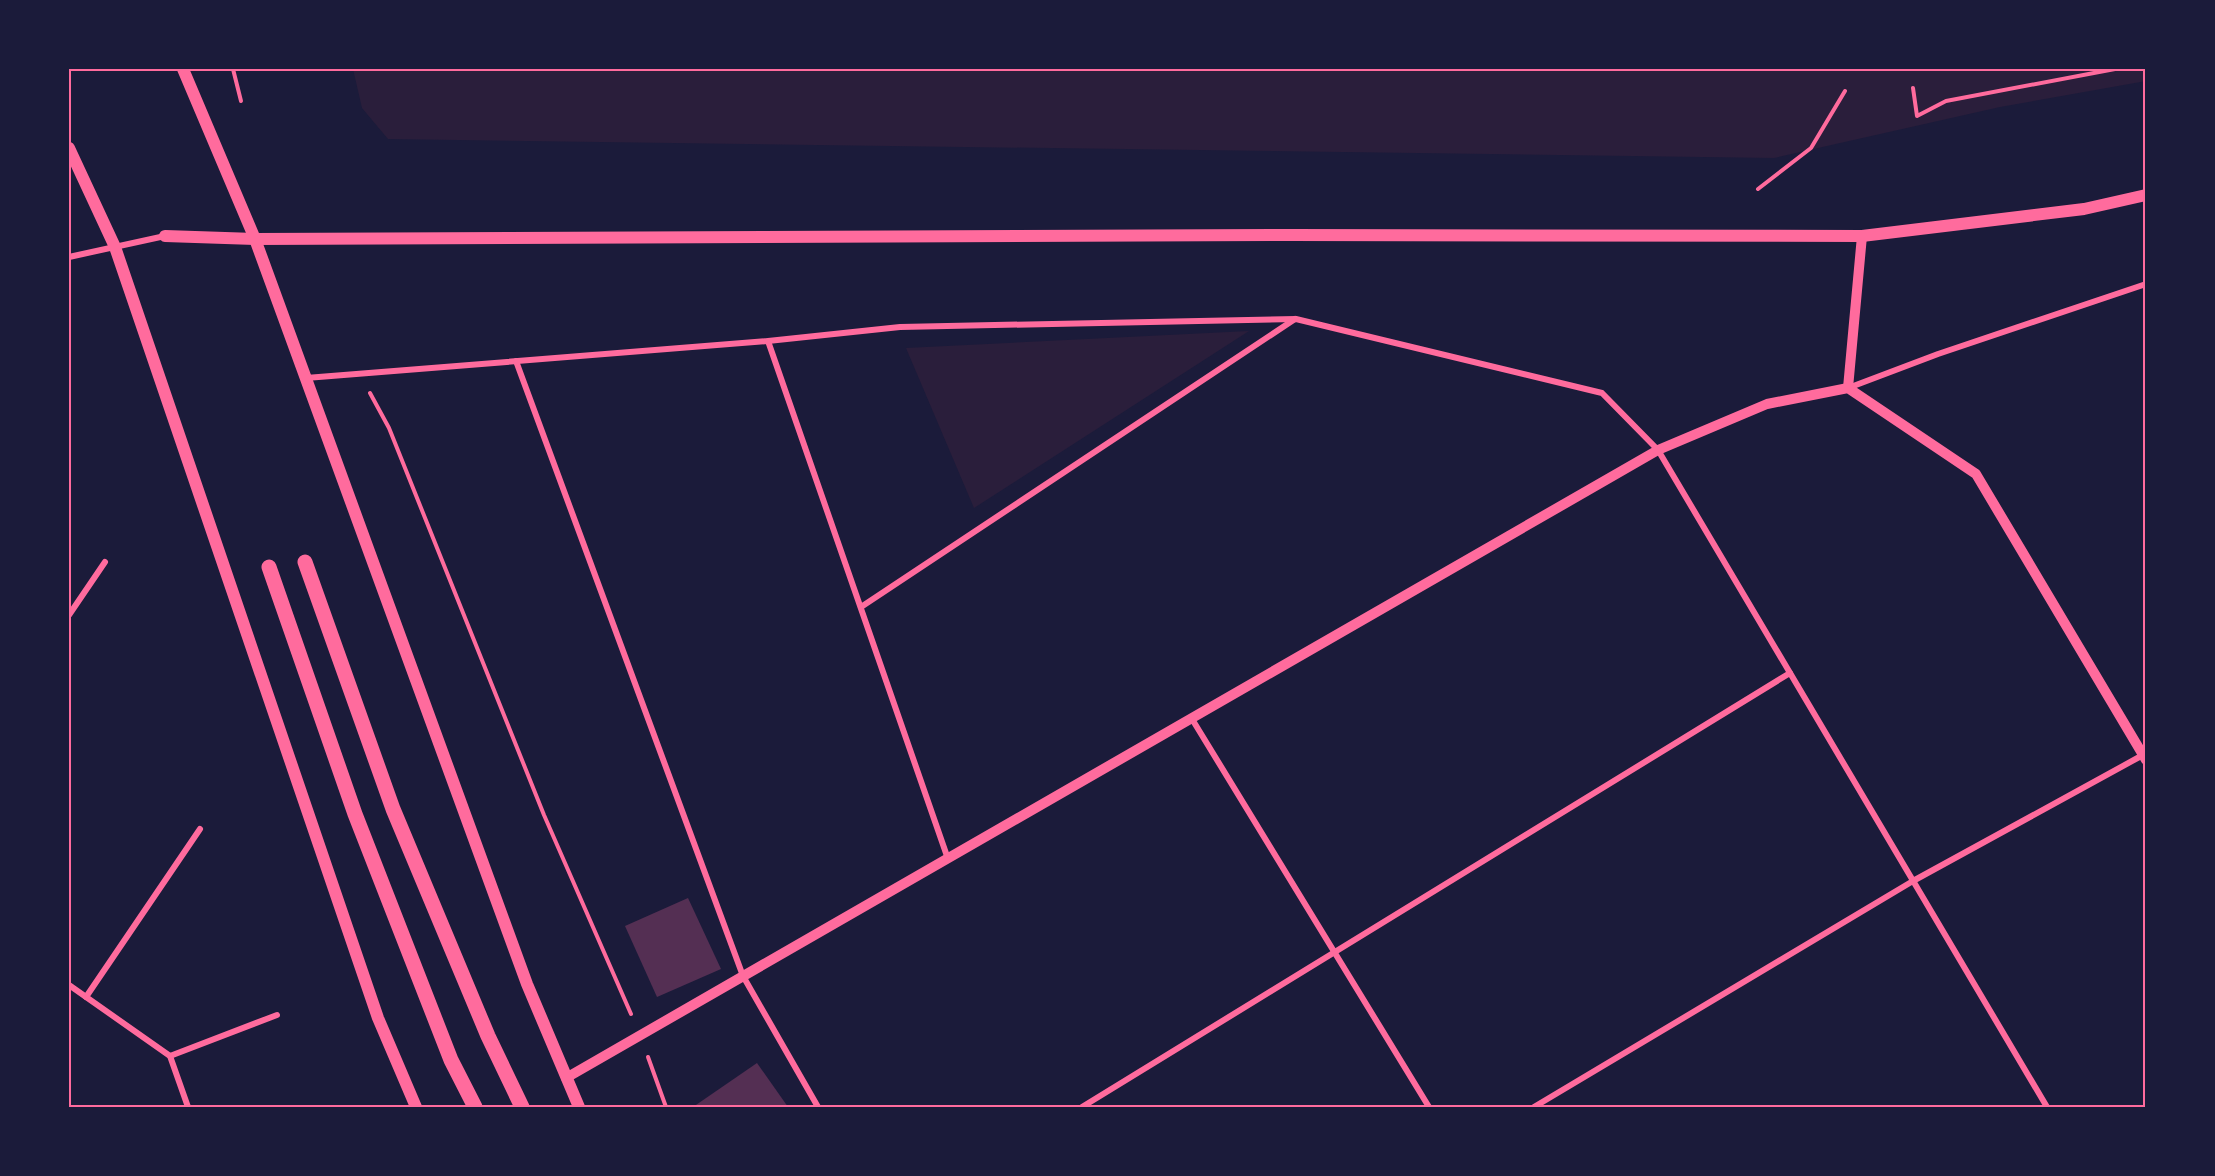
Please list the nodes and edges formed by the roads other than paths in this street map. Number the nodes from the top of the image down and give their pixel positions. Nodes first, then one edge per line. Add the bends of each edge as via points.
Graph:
1 (183, 69) edge
2 (69, 148) edge
3 (2146, 195) edge
4 (165, 236) joint
5 (1862, 236) junction
6 (255, 239) junction
7 (115, 247) junction
8 (69, 256) edge
9 (2146, 284) edge
10 (1296, 319) junction
11 (768, 341) junction
12 (516, 361) junction
13 (306, 378) junction
14 (1848, 388) junction
15 (1658, 450) junction
16 (105, 562) dead end
17 (305, 562) dead end
18 (269, 567) dead end
19 (861, 607) junction
20 (69, 615) edge
21 (1790, 673) junction
22 (1192, 719) junction
23 (2144, 758) edge
24 (201, 829) dead end
25 (948, 858) junction
26 (1914, 881) junction
27 (1335, 953) junction
28 (743, 976) junction
29 (69, 985) edge
30 (86, 997) junction
31 (277, 1015) dead end
32 (170, 1056) junction
33 (566, 1078) junction
34 (2044, 1106) edge
35 (188, 1107) edge
36 (416, 1107) edge
37 (475, 1107) edge
38 (522, 1107) edge
39 (579, 1107) edge
40 (818, 1107) edge
41 (1082, 1107) edge
42 (1429, 1107) edge
43 (1534, 1107) edge

1 - 6 main road
2 - 7 main road
3 - 5 main road via 2084,209
4 - 6 main road
4 - 7 street
5 - 6 main road
5 - 14 street
6 - 13 main road
7 - 8 street
7 - 36 main road via 378,1018
9 - 14 street
10 - 11 street via 900,327
10 - 15 street via 1602,393
10 - 19 street
11 - 12 street
11 - 19 street
12 - 13 street
12 - 28 street
13 - 33 main road via 523,973
14 - 15 street via 1767,404
14 - 23 street via 1976,474
15 - 21 street
15 - 22 street
16 - 20 street
17 - 38 main road via 393,809
18 - 37 main road via 356,814 451,1060
19 - 25 street
21 - 26 street
21 - 27 street
22 - 25 street
22 - 27 street
23 - 26 street
24 - 30 street
25 - 28 street
26 - 34 street
26 - 43 street
27 - 41 street
27 - 42 street
28 - 33 street
28 - 40 street
29 - 30 street
30 - 32 street
31 - 32 street
32 - 35 street
33 - 39 main road

